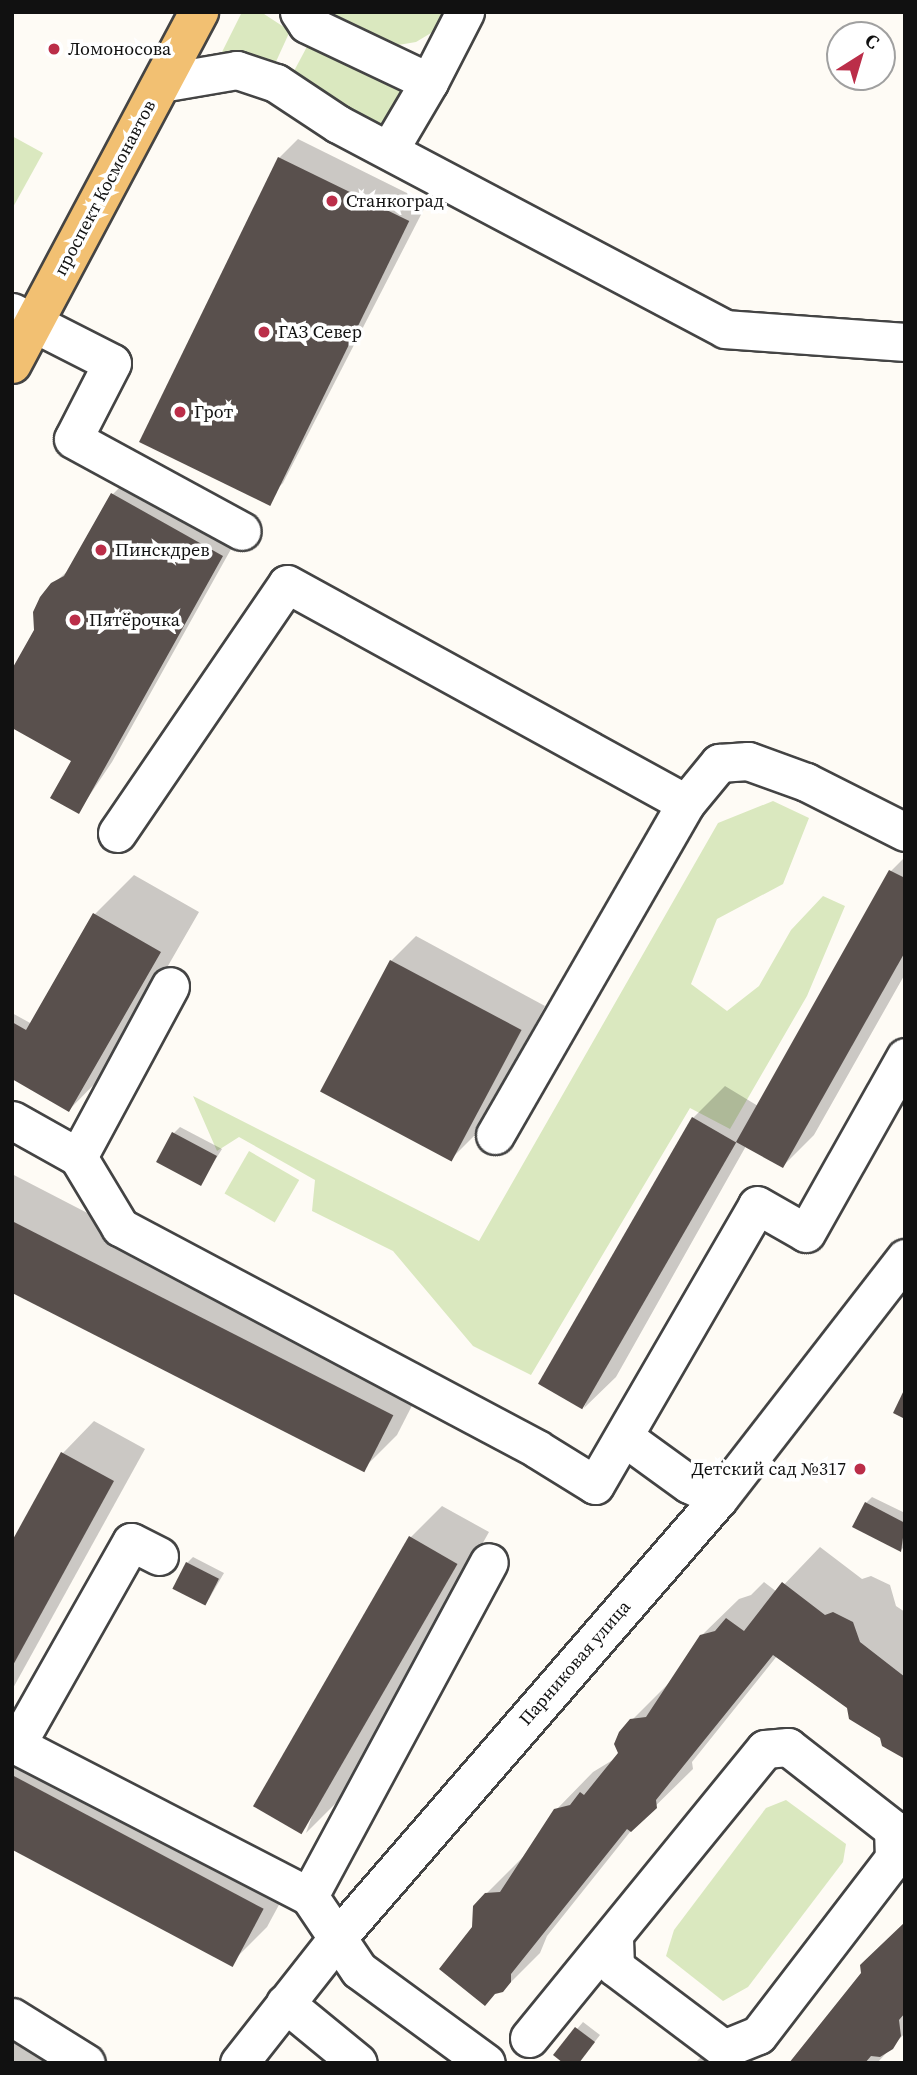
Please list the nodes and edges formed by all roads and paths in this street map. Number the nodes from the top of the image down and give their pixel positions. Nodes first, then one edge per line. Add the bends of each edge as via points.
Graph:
1 (199, 12) edge
2 (299, 12) edge
3 (465, 12) edge
4 (429, 82) junction
5 (161, 83) junction
6 (389, 150) junction
7 (23, 318) edge
8 (905, 342) edge
9 (12, 364) edge
10 (242, 531) dead end
11 (686, 803) junction
12 (905, 832) edge
13 (117, 834) dead end
14 (170, 986) dead end
15 (905, 1057) edge
16 (12, 1120) edge
17 (495, 1135) dead end
18 (78, 1157) junction
19 (900, 1274) edge
20 (624, 1437) junction
21 (719, 1498) junction
22 (159, 1556) dead end
23 (489, 1562) dead end
24 (309, 1896) junction
25 (338, 1937) junction
26 (614, 1938) junction
27 (285, 2003) junction
28 (12, 2017) edge
29 (528, 2038) dead end
30 (86, 2063) edge
31 (239, 2063) edge
32 (358, 2063) edge
33 (486, 2063) edge

1 - 5 main road, проспект Космонавтов
2 - 4 street via 307,24
3 - 4 street
4 - 6 street
5 - 6 street via 237,70 275,83
5 - 7 main road, проспект Космонавтов
6 - 8 street via 724,329
7 - 9 main road, проспект Космонавтов
7 - 10 street via 112,363 72,439
11 - 12 street via 719,762 748,761 806,782
11 - 13 street via 287,583
11 - 17 street
14 - 18 street
15 - 20 street via 806,1233 757,1205
16 - 18 street
18 - 20 street via 120,1227 537,1449 595,1485
19 - 21 street, Парниковая улица
20 - 21 street via 690,1485
21 - 25 street, Парниковая улица
22 - 24 street via 131,1542 16,1745
23 - 24 street
24 - 25 street
25 - 27 street, Парниковая улица
25 - 33 street via 359,1970
26 - 26 street via 765,1749 788,1747 893,1829 894,1858 886,1869 758,2035 724,2049 615,1967
26 - 29 street
27 - 31 street, Парниковая улица
27 - 32 street
28 - 30 street

